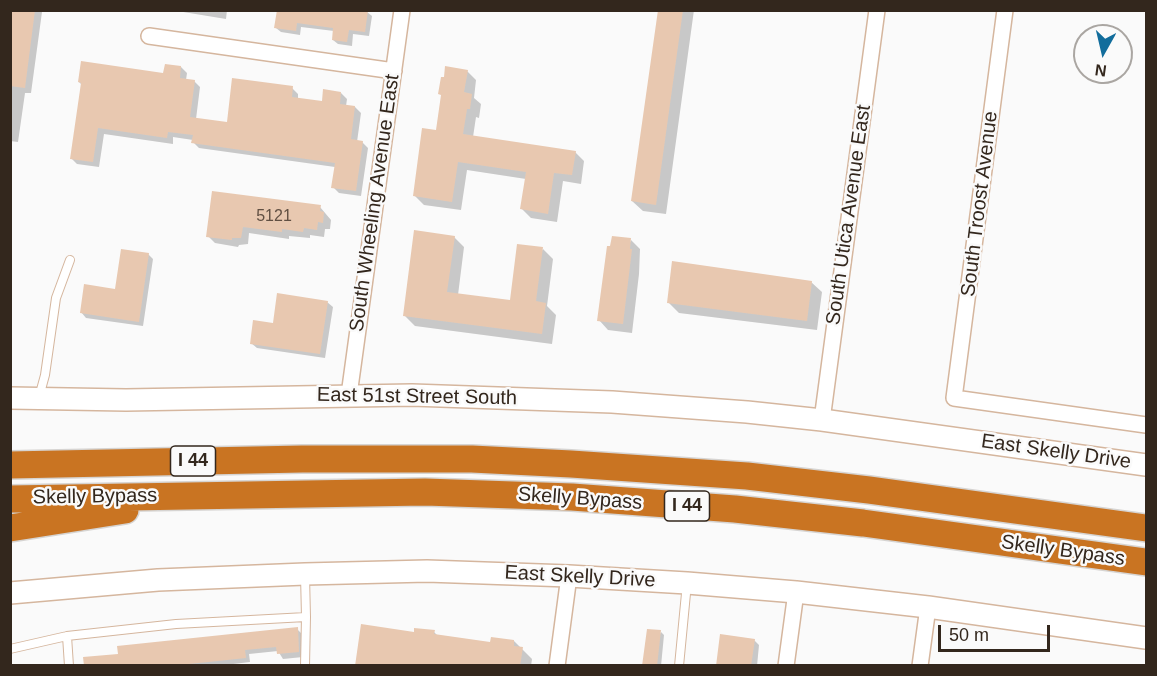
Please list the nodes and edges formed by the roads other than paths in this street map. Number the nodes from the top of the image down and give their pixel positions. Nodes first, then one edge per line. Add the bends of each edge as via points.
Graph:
1 (402, 10) edge
2 (877, 10) edge
3 (1005, 10) edge
4 (149, 36) dead end
5 (394, 72) junction
6 (70, 260) dead end
7 (349, 395) junction
8 (10, 398) edge
9 (39, 399) junction
10 (822, 420) junction
11 (1146, 425) edge
12 (10, 448) edge
13 (85, 463) junction
14 (10, 465) edge
15 (1146, 465) edge
16 (224, 494) junction
17 (10, 499) edge
18 (10, 528) edge
19 (1146, 528) edge
20 (1146, 562) edge
21 (305, 574) junction
22 (569, 576) junction
23 (687, 583) junction
24 (796, 592) junction
25 (10, 593) edge
26 (928, 607) junction
27 (306, 617) junction
28 (67, 636) junction
29 (1146, 638) edge
30 (10, 649) edge
31 (69, 666) edge
32 (305, 666) edge
33 (557, 666) edge
34 (679, 666) edge
35 (786, 666) edge
36 (920, 666) edge

1 - 5 street, South Wheeling Avenue East
2 - 10 street, South Utica Avenue East
3 - 11 street, South Troost Avenue via 954,398
4 - 5 street
5 - 7 street, South Wheeling Avenue East
6 - 9 lane via 56,298
7 - 9 main road, East 51st Street South
7 - 10 main road, East 51st Street South via 602,402
8 - 9 main road, East 51st Street South
10 - 15 main road, East Skelly Drive
12 - 13 highway
13 - 14 highway, Skelly Bypass / I 44
13 - 19 highway, Skelly Bypass / I 44 via 472,459 571,464 868,489
16 - 17 highway, Skelly Bypass / I 44
16 - 18 highway
16 - 20 highway, Skelly Bypass / I 44 via 425,492 735,509
21 - 22 main road, East Skelly Drive via 427,571
21 - 25 main road, East Skelly Drive via 158,580
21 - 27 lane
22 - 23 main road, East Skelly Drive
22 - 33 street
23 - 24 main road, East Skelly Drive
23 - 34 lane
24 - 26 main road, East Skelly Drive
24 - 35 street
26 - 29 main road, East Skelly Drive
26 - 36 street
27 - 28 lane via 176,624
27 - 32 lane
28 - 30 lane
28 - 31 lane

